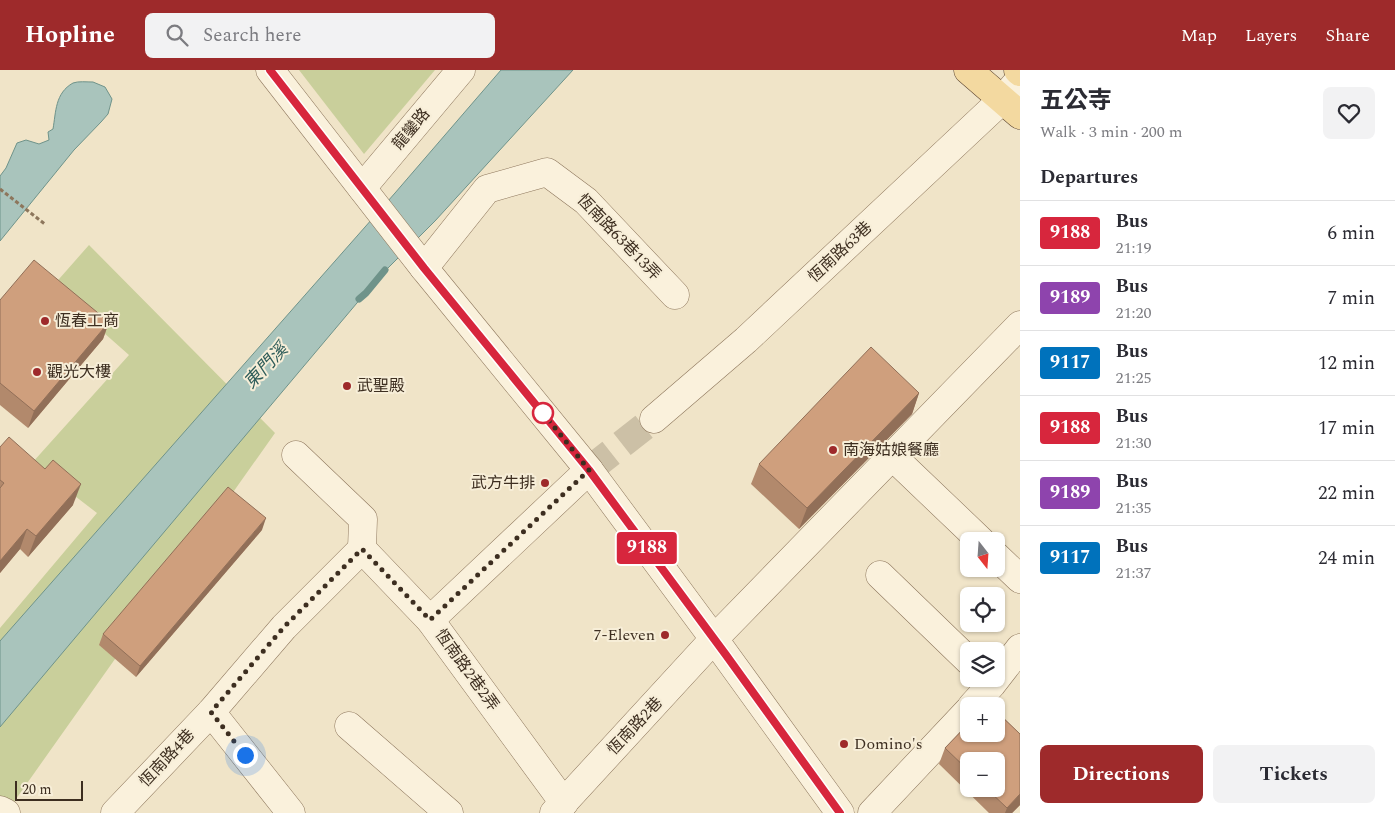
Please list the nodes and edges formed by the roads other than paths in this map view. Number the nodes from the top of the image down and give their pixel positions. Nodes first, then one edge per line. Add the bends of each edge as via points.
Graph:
1 (270, 70) edge
2 (461, 70) edge
3 (968, 70) edge
4 (1020, 79) edge
5 (1011, 107) edge
6 (369, 197) junction
7 (417, 258) junction
8 (674, 295) dead end
9 (1020, 325) edge
10 (654, 419) tunnel mouth
11 (296, 455) dead end
12 (892, 456) junction
13 (589, 470) junction
14 (972, 532) edge
15 (362, 549) junction
16 (1005, 565) edge
17 (880, 575) dead end
18 (1020, 579) edge
19 (430, 620) junction
20 (714, 639) junction
21 (1020, 648) edge
22 (960, 652) edge
23 (1005, 664) edge
24 (211, 712) junction
25 (960, 720) edge
26 (349, 726) dead end
27 (559, 808) edge
28 (0, 810) edge
29 (6, 813) edge
30 (115, 813) edge
31 (291, 813) edge
32 (449, 813) edge
33 (840, 813) edge
34 (872, 813) edge

1 - 6 street
2 - 6 street, 龍鑾路
3 - 5 main road
4 - 5 street, 恆南路63巷
5 - 10 street, 恆南路63巷
6 - 7 street
7 - 8 street, 恆南路63巷13弄 via 487,189 547,172 586,201
7 - 13 street
9 - 12 street, 恆南路2巷
11 - 15 street via 363,519
12 - 14 street
12 - 20 street, 恆南路2巷
13 - 19 street
13 - 20 street
15 - 19 street, 恆南路2巷2弄
15 - 24 street, 恆南路4巷 via 284,627
16 - 18 street
17 - 22 street
19 - 27 street, 恆南路2巷2弄
20 - 27 street, 恆南路2巷
20 - 33 street
21 - 23 street
24 - 30 street, 恆南路4巷
24 - 31 street
25 - 34 street
26 - 32 street
28 - 29 street

